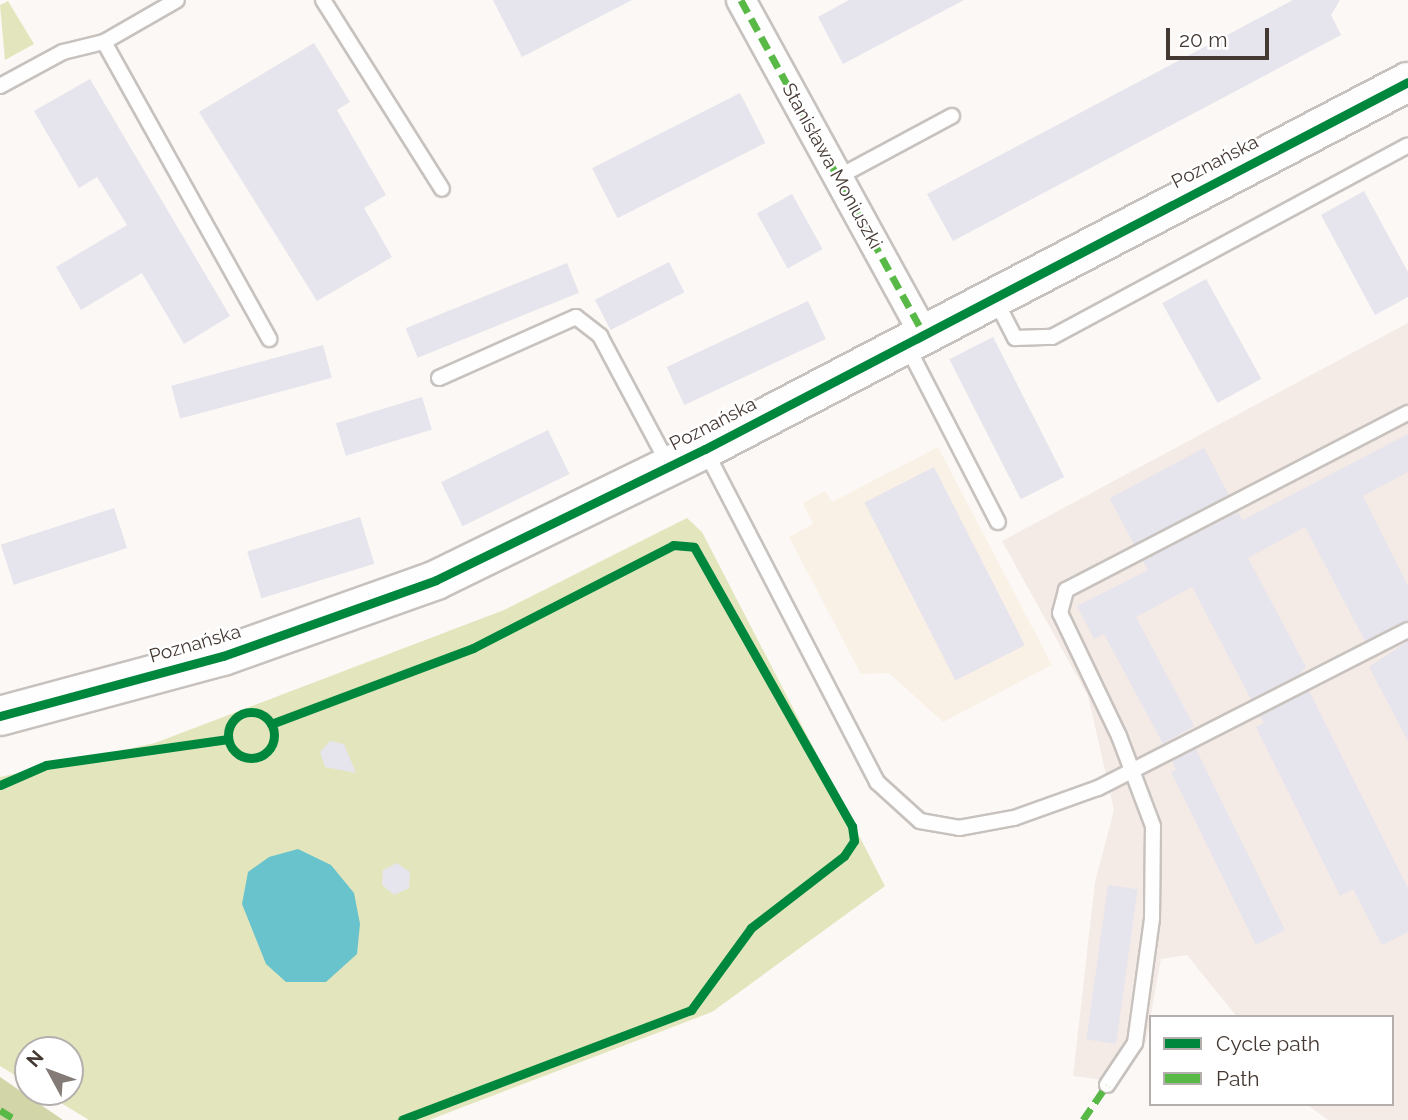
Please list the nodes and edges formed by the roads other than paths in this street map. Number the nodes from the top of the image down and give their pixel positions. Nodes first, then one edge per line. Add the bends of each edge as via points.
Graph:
1 (177, 0) edge
2 (323, 0) edge
3 (741, 0) edge
4 (104, 42) junction
5 (1408, 82) edge
6 (0, 86) edge
7 (952, 116) dead end
8 (1408, 145) edge
9 (840, 176) junction
10 (443, 189) dead end
11 (993, 296) junction
12 (914, 337) junction
13 (269, 339) dead end
14 (439, 378) dead end
15 (1408, 413) edge
16 (705, 449) junction
17 (669, 466) junction
18 (998, 522) dead end
19 (1408, 630) edge
20 (0, 716) edge
21 (1128, 772) junction
22 (1107, 1084) dead end

1 - 4 lane
2 - 10 lane
3 - 9 street, Stanisława Moniuszki
4 - 6 lane via 64,52
4 - 13 lane
5 - 11 street, Poznańska
7 - 9 lane
8 - 11 lane via 1052,337 1015,338
9 - 12 street, Stanisława Moniuszki
11 - 12 street, Poznańska
12 - 16 street, Poznańska
12 - 18 lane
14 - 17 lane via 576,317 600,336
15 - 21 lane via 1066,590 1060,613 1119,736
16 - 17 street, Poznańska
16 - 21 lane via 877,782 920,821 960,828 1014,818
17 - 20 street, Poznańska via 436,580 342,616
19 - 21 lane
21 - 22 lane via 1153,826 1152,919 1135,1043

